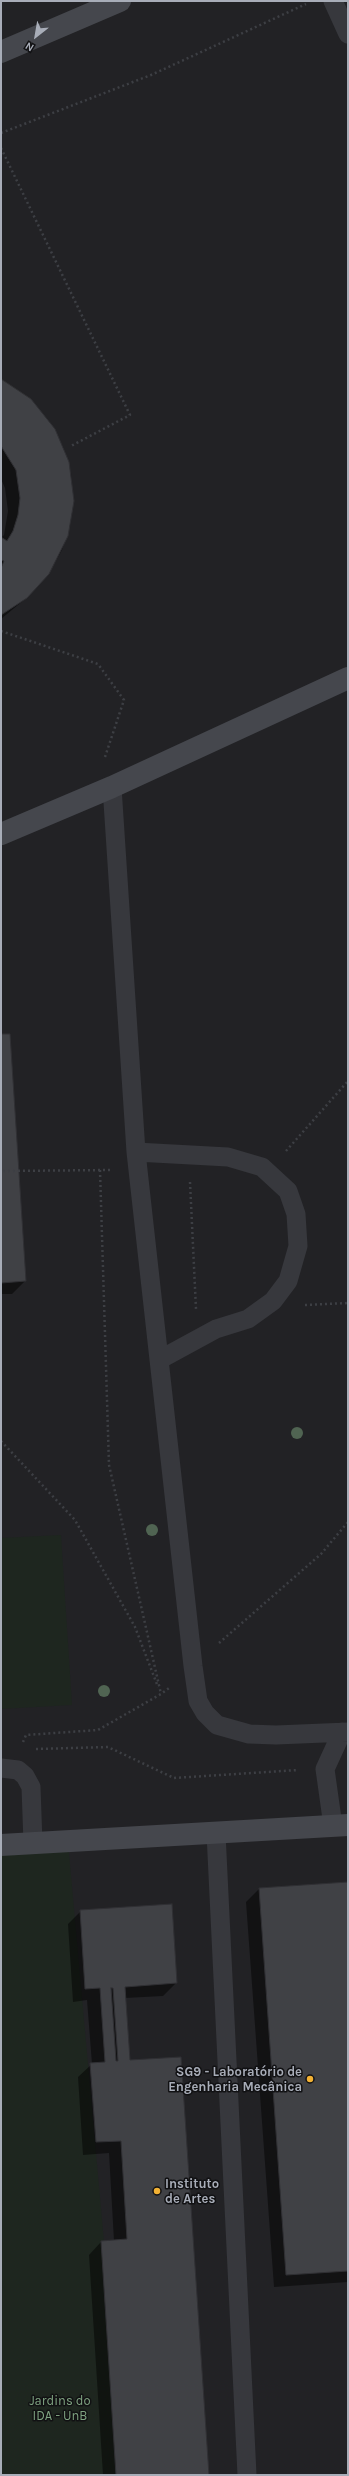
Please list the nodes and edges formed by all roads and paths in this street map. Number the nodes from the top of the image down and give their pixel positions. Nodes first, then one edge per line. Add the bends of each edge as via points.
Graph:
1 (120, 1) edge
2 (334, 1) edge
3 (310, 3) dead end
4 (348, 34) edge
5 (1, 52) edge
6 (1, 133) edge
7 (1, 148) edge
8 (71, 446) dead end
9 (1, 631) edge
10 (348, 678) edge
11 (103, 762) dead end
12 (112, 787) junction
13 (1, 834) edge
14 (137, 1161) junction
15 (100, 1170) junction
16 (3, 1171) dead end
17 (190, 1178) dead end
18 (348, 1303) edge
19 (263, 1308) junction
20 (197, 1312) dead end
21 (159, 1360) junction
22 (1, 1441) edge
23 (345, 1732) edge
24 (35, 1749) dead end
25 (1, 1768) edge
26 (325, 1769) junction
27 (341, 1826) edge
28 (216, 1833) junction
29 (33, 1843) junction
30 (1, 1845) edge
31 (247, 2475) edge

1 - 5 street
2 - 4 lane
3 - 6 path via 151,75
7 - 8 path via 130,415
9 - 11 path via 98,664 124,700
10 - 12 street
12 - 13 street
12 - 14 lane
14 - 15 path
14 - 19 lane via 228,1157 262,1167 288,1191 296,1214 298,1246 288,1281 274,1301
14 - 21 lane
15 - 16 path
15 - 22 path via 109,1465 161,1694 135,1627 75,1520
17 - 20 path
18 - 19 path
19 - 21 lane via 248,1319 216,1329
21 - 23 lane via 198,1701 217,1726 249,1734
23 - 26 lane
24 - 26 path via 108,1747 174,1778
25 - 29 lane via 18,1770 31,1787
26 - 27 lane
27 - 28 street
28 - 29 street
28 - 31 lane
29 - 30 street

